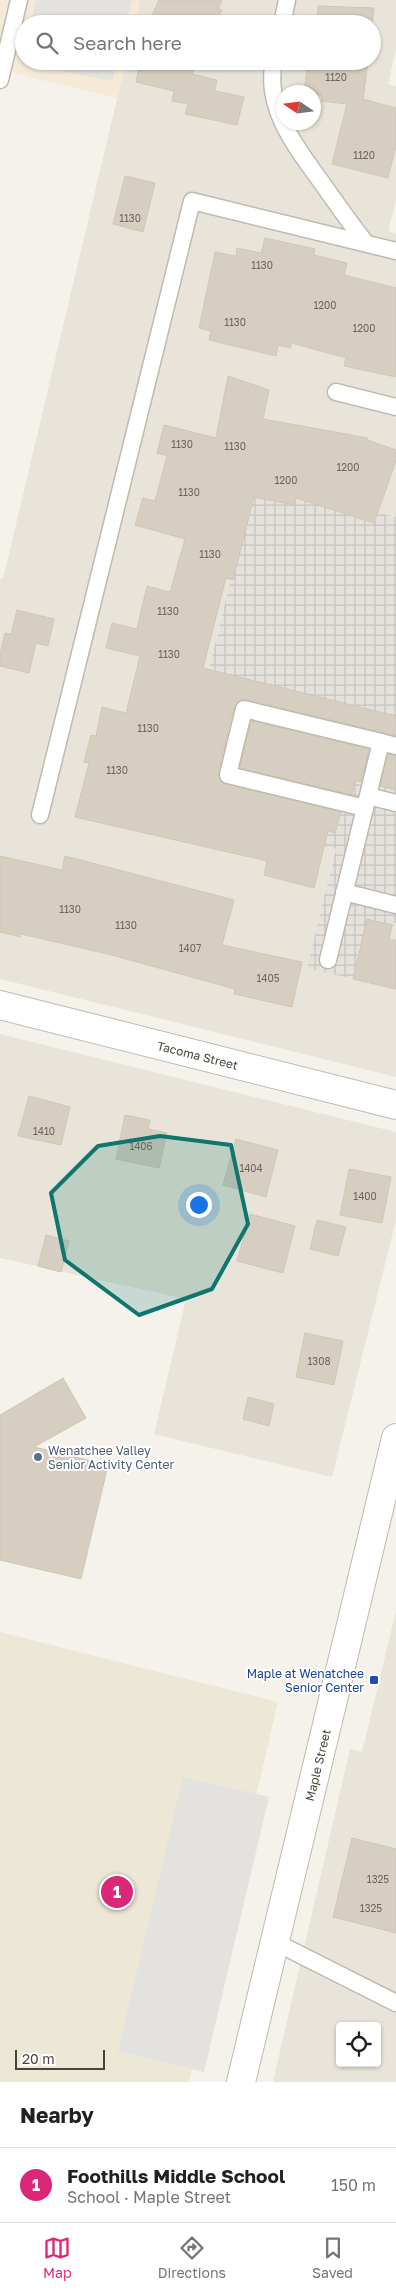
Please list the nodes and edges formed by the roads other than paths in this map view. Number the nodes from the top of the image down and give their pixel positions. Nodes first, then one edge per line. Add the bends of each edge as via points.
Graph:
1 (19, 0) edge
2 (287, 0) edge
3 (284, 15) edge
4 (7, 20) edge
5 (272, 70) edge
6 (0, 80) edge
7 (365, 242) junction
8 (396, 251) edge
9 (336, 392) dead end
10 (396, 408) edge
11 (388, 744) edge
12 (367, 802) junction
13 (396, 803) edge
14 (40, 816) dead end
15 (344, 892) junction
16 (396, 905) edge
17 (328, 960) dead end
18 (0, 1005) edge
19 (396, 1105) edge
20 (395, 1444) edge
21 (276, 1942) junction
22 (396, 2003) edge
23 (241, 2082) edge

1 - 4 lane
2 - 3 lane
4 - 6 lane
5 - 7 lane via 278,112 289,139
7 - 8 lane
7 - 14 lane via 192,201
9 - 10 lane
11 - 12 lane
11 - 12 lane via 244,709 228,775
12 - 13 lane
12 - 15 lane
15 - 16 lane
15 - 17 lane
18 - 19 street, Tacoma Street
20 - 21 street, Maple Street
21 - 22 lane
21 - 23 street, Maple Street

